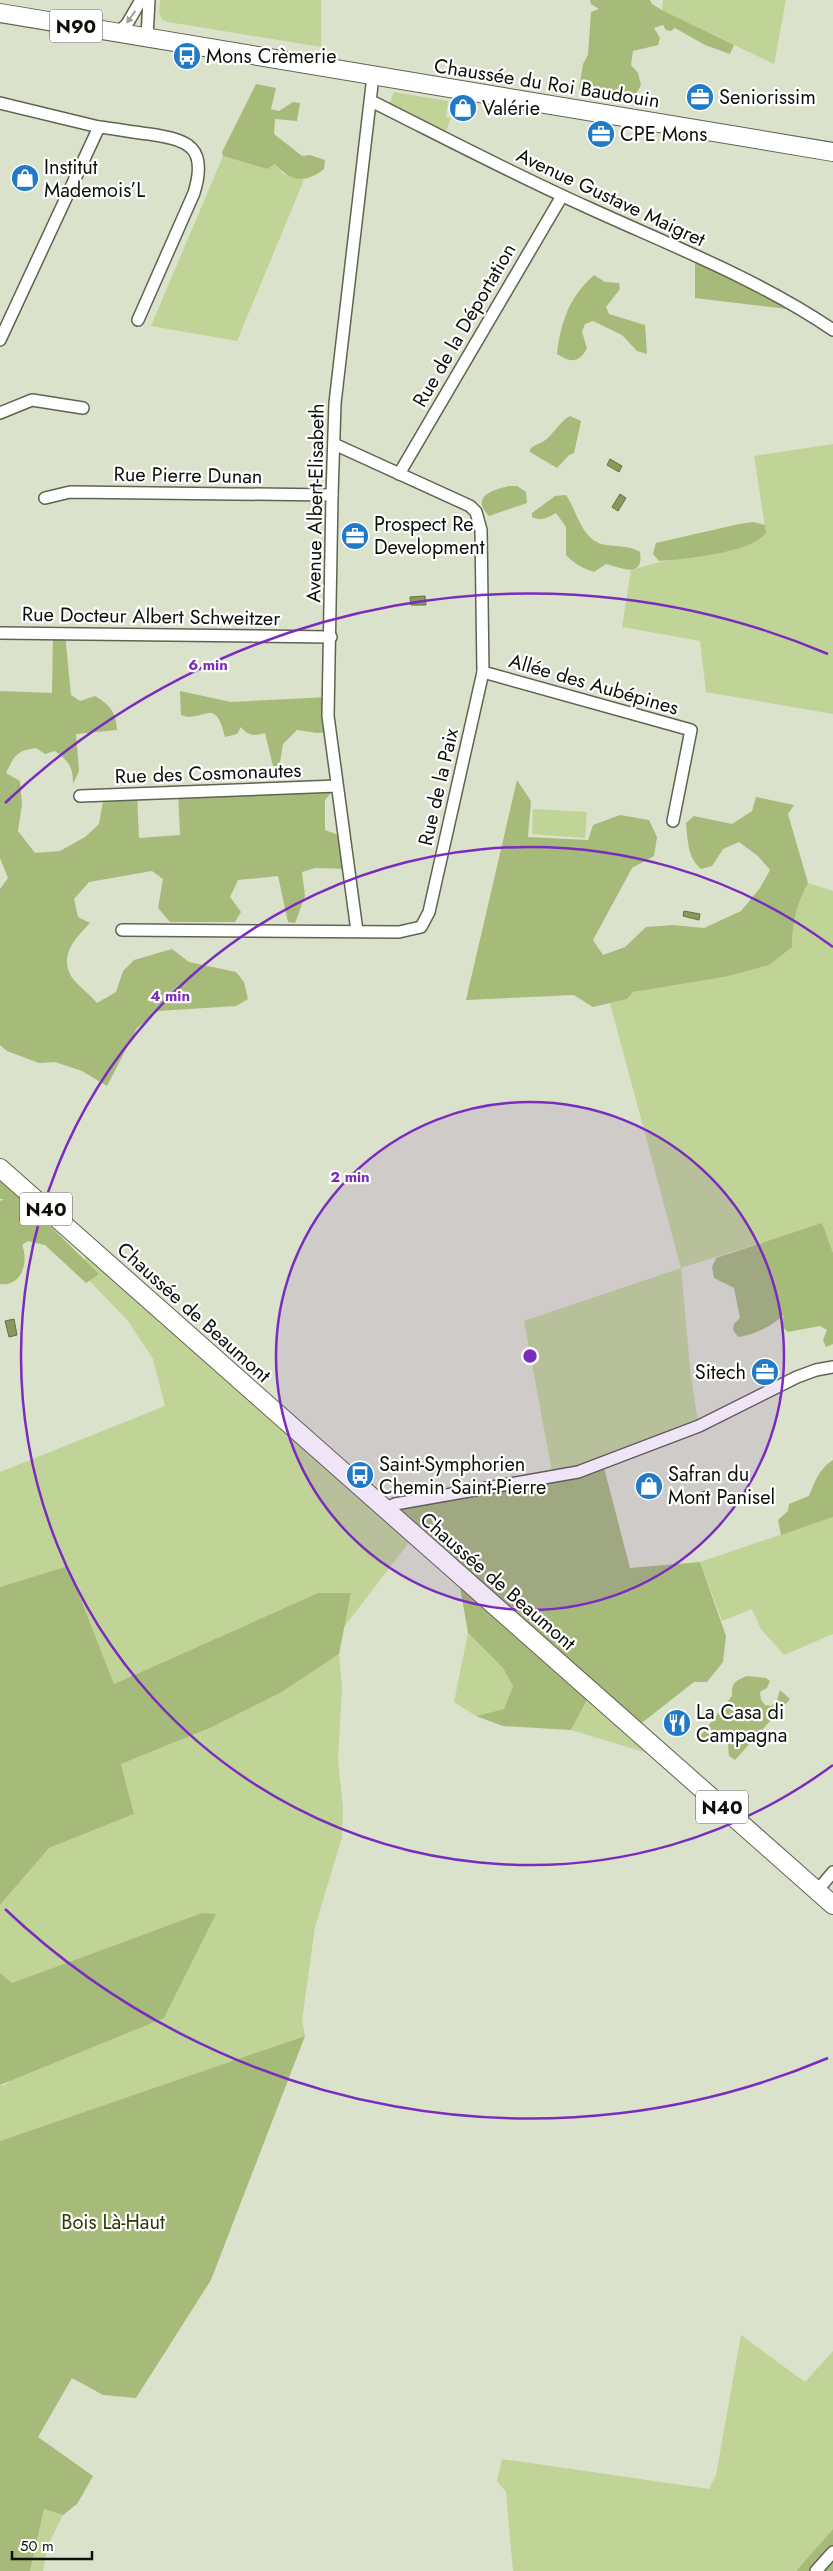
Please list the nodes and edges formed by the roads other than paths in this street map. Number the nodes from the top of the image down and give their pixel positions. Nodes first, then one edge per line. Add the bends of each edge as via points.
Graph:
1 (141, 0) edge
2 (149, 0) edge
3 (0, 13) edge
4 (118, 33) junction
5 (147, 37) junction
6 (373, 76) junction
7 (371, 101) junction
8 (0, 103) edge
9 (99, 127) junction
10 (833, 152) edge
11 (562, 196) junction
12 (138, 320) dead end
13 (833, 330) edge
14 (0, 340) edge
15 (83, 408) dead end
16 (0, 412) edge
17 (334, 444) junction
18 (398, 474) junction
19 (332, 495) junction
20 (45, 498) dead end
21 (0, 633) edge
22 (331, 637) junction
23 (483, 672) junction
24 (338, 786) junction
25 (80, 796) dead end
26 (673, 821) dead end
27 (122, 930) dead end
28 (357, 931) junction
29 (0, 1168) edge
30 (833, 1367) edge
31 (385, 1509) junction
32 (833, 1872) edge
33 (817, 1891) junction
34 (833, 1905) edge
35 (833, 2552) edge
36 (816, 2571) edge

1 -> 4 street
2 - 5 street
3 - 4 main road, N90
4 - 5 main road, N90
5 - 6 main road, Chaussée du Roi Baudouin / N90
6 - 7 street, Avenue Albert-Elisabeth
6 - 10 main road, Chaussée du Roi Baudouin / N90
7 - 11 street, Avenue Gustave Maigret
7 - 17 street, Avenue Albert-Elisabeth via 337,385
8 - 9 street
9 - 12 street via 180,140 194,151 198,163 194,193
9 - 14 street
11 - 13 street, Avenue Gustave Maigret via 749,283 805,311
11 - 18 street, Rue de la Déportation
15 - 16 street via 32,400
17 - 18 street, Rue de la Paix
17 - 19 street, Avenue Albert-Elisabeth
18 - 23 street, Rue de la Paix via 470,506 476,512 481,530
19 - 20 street, Rue Pierre Dunan via 70,492
19 - 22 street, Avenue Albert-Elisabeth
21 - 22 street, Rue Docteur Albert Schweitzer
22 - 24 street, Avenue Albert-Elisabeth via 328,716
23 - 26 street, Allée des Aubépines via 691,730
23 - 28 street, Rue de la Paix via 429,912 421,928 399,932
24 - 25 street, Rue des Cosmonautes
24 - 28 street, Avenue Albert-Elisabeth
27 - 28 street, Rue de la Paix
29 - 31 main road, Chaussée de Beaumont / N40
30 - 31 street via 797,1377 699,1426 578,1472 395,1504
31 - 33 main road, Chaussée de Beaumont / N40
32 - 33 street
33 - 34 main road, Chaussée de Beaumont / N40
35 - 36 street

